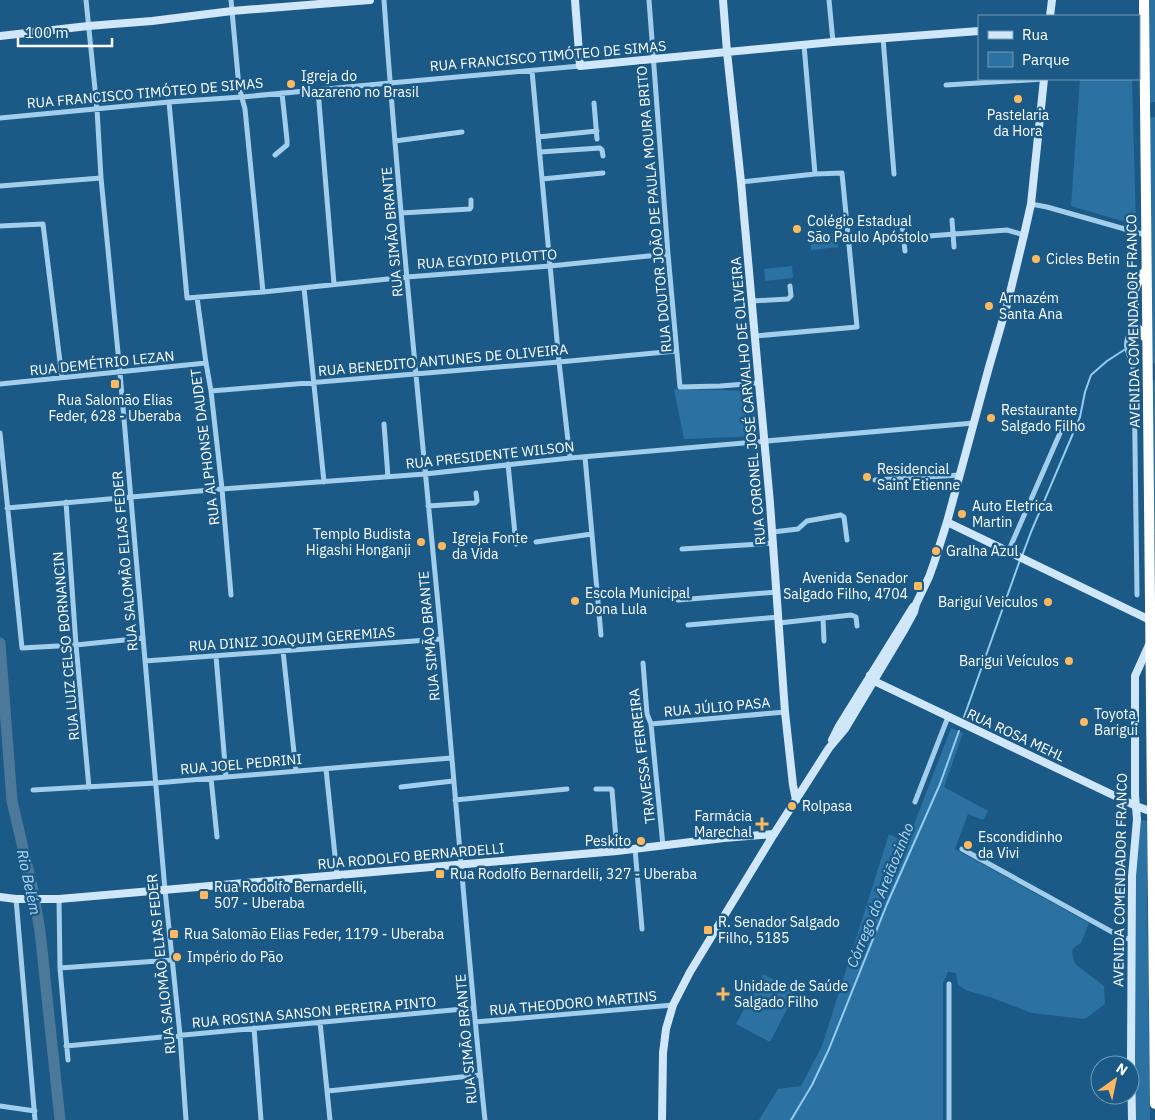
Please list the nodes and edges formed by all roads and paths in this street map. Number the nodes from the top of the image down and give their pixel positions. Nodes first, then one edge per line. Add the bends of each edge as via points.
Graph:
1 (86, 0) edge
2 (231, 0) edge
3 (370, 0) edge
4 (384, 0) edge
5 (575, 0) edge
6 (649, 0) edge
7 (723, 0) edge
8 (829, 0) edge
9 (1052, 0) edge
10 (1144, 0) edge
11 (232, 11) junction
12 (1050, 15) edge
13 (88, 26) junction
14 (978, 31) edge
15 (0, 36) edge
16 (884, 38) junction
17 (833, 42) junction
18 (804, 45) junction
19 (727, 52) junction
20 (654, 59) junction
21 (580, 66) junction
22 (532, 71) junction
23 (1030, 80) edge
24 (1044, 80) edge
25 (390, 82) junction
26 (946, 86) dead end
27 (318, 90) junction
28 (282, 94) junction
29 (242, 97) junction
30 (169, 102) junction
31 (594, 103) dead end
32 (1155, 108) edge
33 (97, 109) junction
34 (1145, 116) junction
35 (0, 118) edge
36 (596, 131) junction
37 (462, 132) dead end
38 (538, 138) junction
39 (597, 139) dead end
40 (395, 140) junction
41 (540, 152) junction
42 (275, 155) dead end
43 (603, 156) dead end
44 (602, 173) dead end
45 (815, 174) junction
46 (894, 174) dead end
47 (101, 178) junction
48 (542, 179) junction
49 (741, 182) junction
50 (0, 186) edge
51 (471, 200) dead end
52 (1031, 204) junction
53 (401, 213) junction
54 (952, 220) dead end
55 (902, 224) dead end
56 (0, 226) edge
57 (953, 234) junction
58 (1024, 235) junction
59 (1146, 235) junction
60 (903, 238) junction
61 (954, 247) dead end
62 (905, 251) dead end
63 (668, 254) junction
64 (550, 266) junction
65 (1146, 271) junction
66 (407, 277) junction
67 (334, 284) junction
68 (790, 286) dead end
69 (304, 288) junction
70 (263, 292) junction
71 (197, 297) junction
72 (752, 301) junction
73 (1134, 326) junction
74 (755, 336) junction
75 (1147, 338) junction
76 (676, 351) junction
77 (558, 362) junction
78 (206, 363) junction
79 (1151, 372) edge
80 (120, 373) junction
81 (415, 373) junction
82 (62, 378) junction
83 (314, 383) junction
84 (759, 383) junction
85 (0, 384) edge
86 (212, 392) junction
87 (974, 423) junction
88 (384, 424) dead end
89 (1064, 424) dead end
90 (0, 433) edge
91 (764, 442) junction
92 (585, 456) junction
93 (570, 458) junction
94 (508, 464) junction
95 (425, 474) junction
96 (960, 475) junction
97 (388, 476) junction
98 (875, 480) dead end
99 (324, 482) junction
100 (222, 489) junction
101 (476, 493) dead end
102 (131, 497) junction
103 (66, 502) junction
104 (428, 506) junction
105 (7, 508) junction
106 (947, 522) junction
107 (773, 532) junction
108 (592, 534) junction
109 (1152, 538) edge
110 (847, 540) dead end
111 (536, 542) dead end
112 (774, 543) junction
113 (516, 544) dead end
114 (682, 549) dead end
115 (1008, 552) junction
116 (777, 592) junction
117 (231, 595) dead end
118 (1137, 595) dead end
119 (678, 600) dead end
120 (823, 618) junction
121 (779, 620) junction
122 (1152, 621) edge
123 (688, 626) dead end
124 (857, 626) dead end
125 (601, 635) dead end
126 (143, 638) junction
127 (441, 639) junction
128 (824, 640) dead end
129 (1150, 643) junction
130 (76, 645) junction
131 (283, 651) junction
132 (216, 656) junction
133 (145, 661) junction
134 (643, 663) dead end
135 (872, 678) junction
136 (785, 712) junction
137 (948, 716) junction
138 (651, 724) junction
139 (451, 758) junction
140 (326, 768) junction
141 (296, 771) junction
142 (226, 777) junction
143 (211, 778) junction
144 (453, 781) junction
145 (156, 783) junction
146 (401, 787) dead end
147 (89, 788) junction
148 (566, 789) dead end
149 (596, 789) dead end
150 (33, 790) dead end
151 (455, 800) junction
152 (796, 800) junction
153 (915, 802) dead end
154 (1136, 806) junction
155 (1153, 813) edge
156 (774, 834) junction
157 (217, 838) dead end
158 (663, 846) junction
159 (635, 849) junction
160 (962, 849) dead end
161 (617, 851) junction
162 (461, 865) junction
163 (337, 875) junction
164 (165, 890) junction
165 (0, 892) edge
166 (2, 899) edge
167 (20, 899) junction
168 (55, 899) junction
169 (642, 929) dead end
170 (1132, 939) junction
171 (172, 960) junction
172 (60, 968) junction
173 (949, 984) dead end
174 (672, 1005) junction
175 (474, 1008) junction
176 (320, 1022) junction
177 (475, 1022) junction
178 (254, 1028) junction
179 (180, 1035) junction
180 (1155, 1043) edge
181 (66, 1046) junction
182 (68, 1060) dead end
183 (480, 1075) junction
184 (328, 1091) junction
185 (1155, 1104) edge
186 (0, 1106) edge
187 (35, 1112) junction
188 (949, 1112) junction
189 (36, 1120) edge
190 (186, 1120) edge
191 (261, 1120) edge
192 (330, 1120) edge
193 (485, 1120) edge
194 (662, 1120) edge
195 (949, 1120) edge
196 (955, 1120) edge
197 (1132, 1120) edge

1 - 13 street, RUA SALOMÃO ELIAS FEDER
2 - 11 street
3 - 11 street
4 - 25 street, RUA SIMÃO BRANTE
5 - 21 street
6 - 20 street, RUA DOUTOR JOÃO DE PAULA MOURA BRITO
7 - 19 street, RUA CORONEL JOSÉ CARVALHO DE OLIVEIRA
8 - 17 street
9 - 12 street
10 - 34 highway, AVENIDA COMENDADOR FRANCO
11 - 13 street
11 - 29 street
13 - 15 street
13 - 33 street, RUA SALOMÃO ELIAS FEDER
14 - 16 street, RUA FRANCISCO TIMÓTEO DE SIMAS
16 - 17 street, RUA FRANCISCO TIMÓTEO DE SIMAS
16 - 46 street
17 - 18 street, RUA FRANCISCO TIMÓTEO DE SIMAS
18 - 19 street, RUA FRANCISCO TIMÓTEO DE SIMAS
18 - 45 street
19 - 20 street, RUA FRANCISCO TIMÓTEO DE SIMAS
19 - 49 street, RUA CORONEL JOSÉ CARVALHO DE OLIVEIRA
20 - 21 street, RUA FRANCISCO TIMÓTEO DE SIMAS
20 - 63 street, RUA DOUTOR JOÃO DE PAULA MOURA BRITO
21 - 22 street, RUA FRANCISCO TIMÓTEO DE SIMAS
22 - 25 street, RUA FRANCISCO TIMÓTEO DE SIMAS
22 - 38 street
23 - 26 street
24 - 52 street
25 - 27 street, RUA FRANCISCO TIMÓTEO DE SIMAS
25 - 40 street, RUA SIMÃO BRANTE
27 - 28 street, RUA FRANCISCO TIMÓTEO DE SIMAS
27 - 67 street
28 - 29 street, RUA FRANCISCO TIMÓTEO DE SIMAS
28 - 42 street via 287,145
29 - 30 street, RUA FRANCISCO TIMÓTEO DE SIMAS
29 - 70 street
30 - 33 street, RUA FRANCISCO TIMÓTEO DE SIMAS
30 - 71 street, RUA EGYDIO PILOTTO via 187,298
31 - 36 street
32 - 34 highway via 1150,108
33 - 35 street, RUA FRANCISCO TIMÓTEO DE SIMAS
33 - 47 street, RUA SALOMÃO ELIAS FEDER
34 - 59 highway, AVENIDA COMENDADOR FRANCO
36 - 38 street
36 - 39 street
37 - 40 street
38 - 41 street
40 - 53 street, RUA SIMÃO BRANTE
41 - 43 street via 600,148
41 - 48 street
44 - 48 street
45 - 49 street
45 - 74 street via 842,173 857,327
47 - 50 street
47 - 80 street, RUA SALOMÃO ELIAS FEDER
48 - 64 street
49 - 72 street, RUA CORONEL JOSÉ CARVALHO DE OLIVEIRA
51 - 53 street via 471,208
52 - 58 street
52 - 59 street
53 - 66 street, RUA SIMÃO BRANTE
54 - 57 street
55 - 60 street
56 - 82 street via 43,224
57 - 58 street via 1007,230
57 - 60 street
57 - 61 street
58 - 87 street
59 - 65 highway, AVENIDA COMENDADOR FRANCO
60 - 62 street
63 - 64 street, RUA EGYDIO PILOTTO
63 - 76 street, RUA DOUTOR JOÃO DE PAULA MOURA BRITO
64 - 66 street, RUA EGYDIO PILOTTO
64 - 77 street
65 - 73 highway via 1134,290
65 - 75 highway, AVENIDA COMENDADOR FRANCO
66 - 67 street, RUA EGYDIO PILOTTO
66 - 81 street, RUA SIMÃO BRANTE
67 - 69 street, RUA EGYDIO PILOTTO
68 - 72 street via 788,298
69 - 70 street, RUA EGYDIO PILOTTO
69 - 83 street
70 - 71 street, RUA EGYDIO PILOTTO
71 - 78 street, RUA ALPHONSE DAUDET
72 - 74 street, RUA CORONEL JOSÉ CARVALHO DE OLIVEIRA
73 - 75 highway
73 - 118 street, AVENIDA COMENDADOR FRANCO via 1126,349 1134,372
74 - 84 street, RUA CORONEL JOSÉ CARVALHO DE OLIVEIRA
75 - 79 highway, AVENIDA COMENDADOR FRANCO
76 - 77 street, RUA BENEDITO ANTUNES DE OLIVEIRA
76 - 84 street, RUA DOUTOR JOÃO DE PAULA MOURA BRITO via 680,387
77 - 81 street, RUA BENEDITO ANTUNES DE OLIVEIRA
77 - 93 street
78 - 80 street, RUA DEMÉTRIO LEZAN
78 - 86 street, RUA ALPHONSE DAUDET
79 - 109 highway, AVENIDA COMENDADOR FRANCO
80 - 82 street, RUA DEMÉTRIO LEZAN
80 - 102 street, RUA SALOMÃO ELIAS FEDER
81 - 83 street, RUA BENEDITO ANTUNES DE OLIVEIRA
81 - 95 street, RUA SIMÃO BRANTE
82 - 85 street, RUA DEMÉTRIO LEZAN
83 - 86 street, RUA BENEDITO ANTUNES DE OLIVEIRA
83 - 99 street
84 - 91 street, RUA CORONEL JOSÉ CARVALHO DE OLIVEIRA
86 - 100 street, RUA ALPHONSE DAUDET
87 - 91 street, RUA PRESIDENTE WILSON
87 - 96 street
88 - 97 street
89 - 115 street
90 - 105 street
91 - 92 street, RUA PRESIDENTE WILSON
91 - 107 street, RUA CORONEL JOSÉ CARVALHO DE OLIVEIRA
92 - 93 street, RUA PRESIDENTE WILSON
92 - 108 street
93 - 94 street, RUA PRESIDENTE WILSON
94 - 95 street, RUA PRESIDENTE WILSON
94 - 113 street
95 - 97 street, RUA PRESIDENTE WILSON
95 - 104 street, RUA SIMÃO BRANTE
96 - 98 street
96 - 106 street
97 - 99 street, RUA PRESIDENTE WILSON
99 - 100 street, RUA PRESIDENTE WILSON
100 - 102 street, RUA PRESIDENTE WILSON
100 - 117 street, RUA ALPHONSE DAUDET
101 - 104 street via 476,503
102 - 103 street, RUA PRESIDENTE WILSON
102 - 126 street, RUA SALOMÃO ELIAS FEDER
103 - 105 street, RUA PRESIDENTE WILSON
103 - 130 street, RUA LUIZ CELSO BORNANCIN
104 - 127 street, RUA SIMÃO BRANTE
105 - 130 street via 22,648
106 - 115 street
106 - 135 street via 914,612
107 - 110 street via 798,529 806,521 841,515
107 - 112 street, RUA CORONEL JOSÉ CARVALHO DE OLIVEIRA
108 - 111 street
108 - 125 street
109 - 122 highway, AVENIDA COMENDADOR FRANCO
112 - 114 street
112 - 116 street, RUA CORONEL JOSÉ CARVALHO DE OLIVEIRA
115 - 122 street
116 - 119 street
116 - 121 street, RUA CORONEL JOSÉ CARVALHO DE OLIVEIRA
120 - 121 street
120 - 124 street via 854,615
120 - 128 street
121 - 123 street
121 - 136 street, RUA CORONEL JOSÉ CARVALHO DE OLIVEIRA
122 - 129 highway, AVENIDA COMENDADOR FRANCO
126 - 130 street
126 - 133 street, RUA SALOMÃO ELIAS FEDER
127 - 131 street, RUA DINIZ JOAQUIM GEREMIAS
127 - 139 street, RUA SIMÃO BRANTE
129 - 154 street, AVENIDA COMENDADOR FRANCO via 1135,676
129 - 155 highway, AVENIDA COMENDADOR FRANCO
130 - 147 street, RUA LUIZ CELSO BORNANCIN
131 - 132 street, RUA DINIZ JOAQUIM GEREMIAS
131 - 141 street
132 - 133 street, RUA DINIZ JOAQUIM GEREMIAS
132 - 142 street
133 - 145 street, RUA SALOMÃO ELIAS FEDER
134 - 138 street, TRAVESSA FERREIRA
135 - 137 street, RUA ROSA MEHL
135 - 152 street via 845,729
136 - 138 street, RUA JÚLIO PASA
136 - 152 street, RUA CORONEL JOSÉ CARVALHO DE OLIVEIRA
137 - 153 street
137 - 154 street, RUA ROSA MEHL
138 - 158 street, TRAVESSA FERREIRA
139 - 140 street, RUA JOEL PEDRINI
139 - 144 street, RUA SIMÃO BRANTE
140 - 141 street, RUA JOEL PEDRINI
140 - 163 street
141 - 142 street, RUA JOEL PEDRINI
142 - 143 street, RUA JOEL PEDRINI
143 - 145 street, RUA JOEL PEDRINI
143 - 157 street
144 - 146 street
144 - 151 street, RUA SIMÃO BRANTE
145 - 147 street, RUA JOEL PEDRINI
145 - 164 street, RUA SALOMÃO ELIAS FEDER
147 - 150 street, RUA JOEL PEDRINI
148 - 151 street
149 - 161 street via 612,790
151 - 162 street, RUA SIMÃO BRANTE
152 - 156 street
154 - 155 street, RUA ROSA MEHL
154 - 170 street, AVENIDA COMENDADOR FRANCO
155 - 180 highway, AVENIDA COMENDADOR FRANCO
156 - 158 street, RUA RODOLFO BERNARDELLI
156 - 174 street
158 - 159 street, RUA RODOLFO BERNARDELLI
159 - 161 street, RUA RODOLFO BERNARDELLI
159 - 169 street
160 - 170 street via 1123,938
161 - 162 street, RUA RODOLFO BERNARDELLI
162 - 163 street, RUA RODOLFO BERNARDELLI
162 - 175 street, RUA SIMÃO BRANTE
163 - 164 street, RUA RODOLFO BERNARDELLI
164 - 168 street, RUA RODOLFO BERNARDELLI
164 - 171 street, RUA SALOMÃO ELIAS FEDER
165 - 166 street
166 - 167 street, RUA RODOLFO BERNARDELLI
167 - 168 street, RUA RODOLFO BERNARDELLI
167 - 187 street
168 - 172 street
170 - 197 street, AVENIDA COMENDADOR FRANCO
171 - 172 street
171 - 179 street, RUA SALOMÃO ELIAS FEDER
172 - 181 street
173 - 188 street
174 - 177 street, RUA THEODORO MARTINS
174 - 194 street via 663,1053
175 - 176 street, RUA ROSINA SANSON PEREIRA PINTO
175 - 177 street, RUA SIMÃO BRANTE
176 - 178 street, RUA ROSINA SANSON PEREIRA PINTO
176 - 184 street
177 - 183 street, RUA SIMÃO BRANTE
178 - 179 street, RUA ROSINA SANSON PEREIRA PINTO
178 - 191 street
179 - 181 street, RUA ROSINA SANSON PEREIRA PINTO
179 - 190 street, RUA SALOMÃO ELIAS FEDER
180 - 185 highway, AVENIDA COMENDADOR FRANCO
181 - 182 street
183 - 184 street
183 - 193 street, RUA SIMÃO BRANTE
184 - 192 street
186 - 187 street
187 - 189 street
188 - 195 street
188 - 196 street

